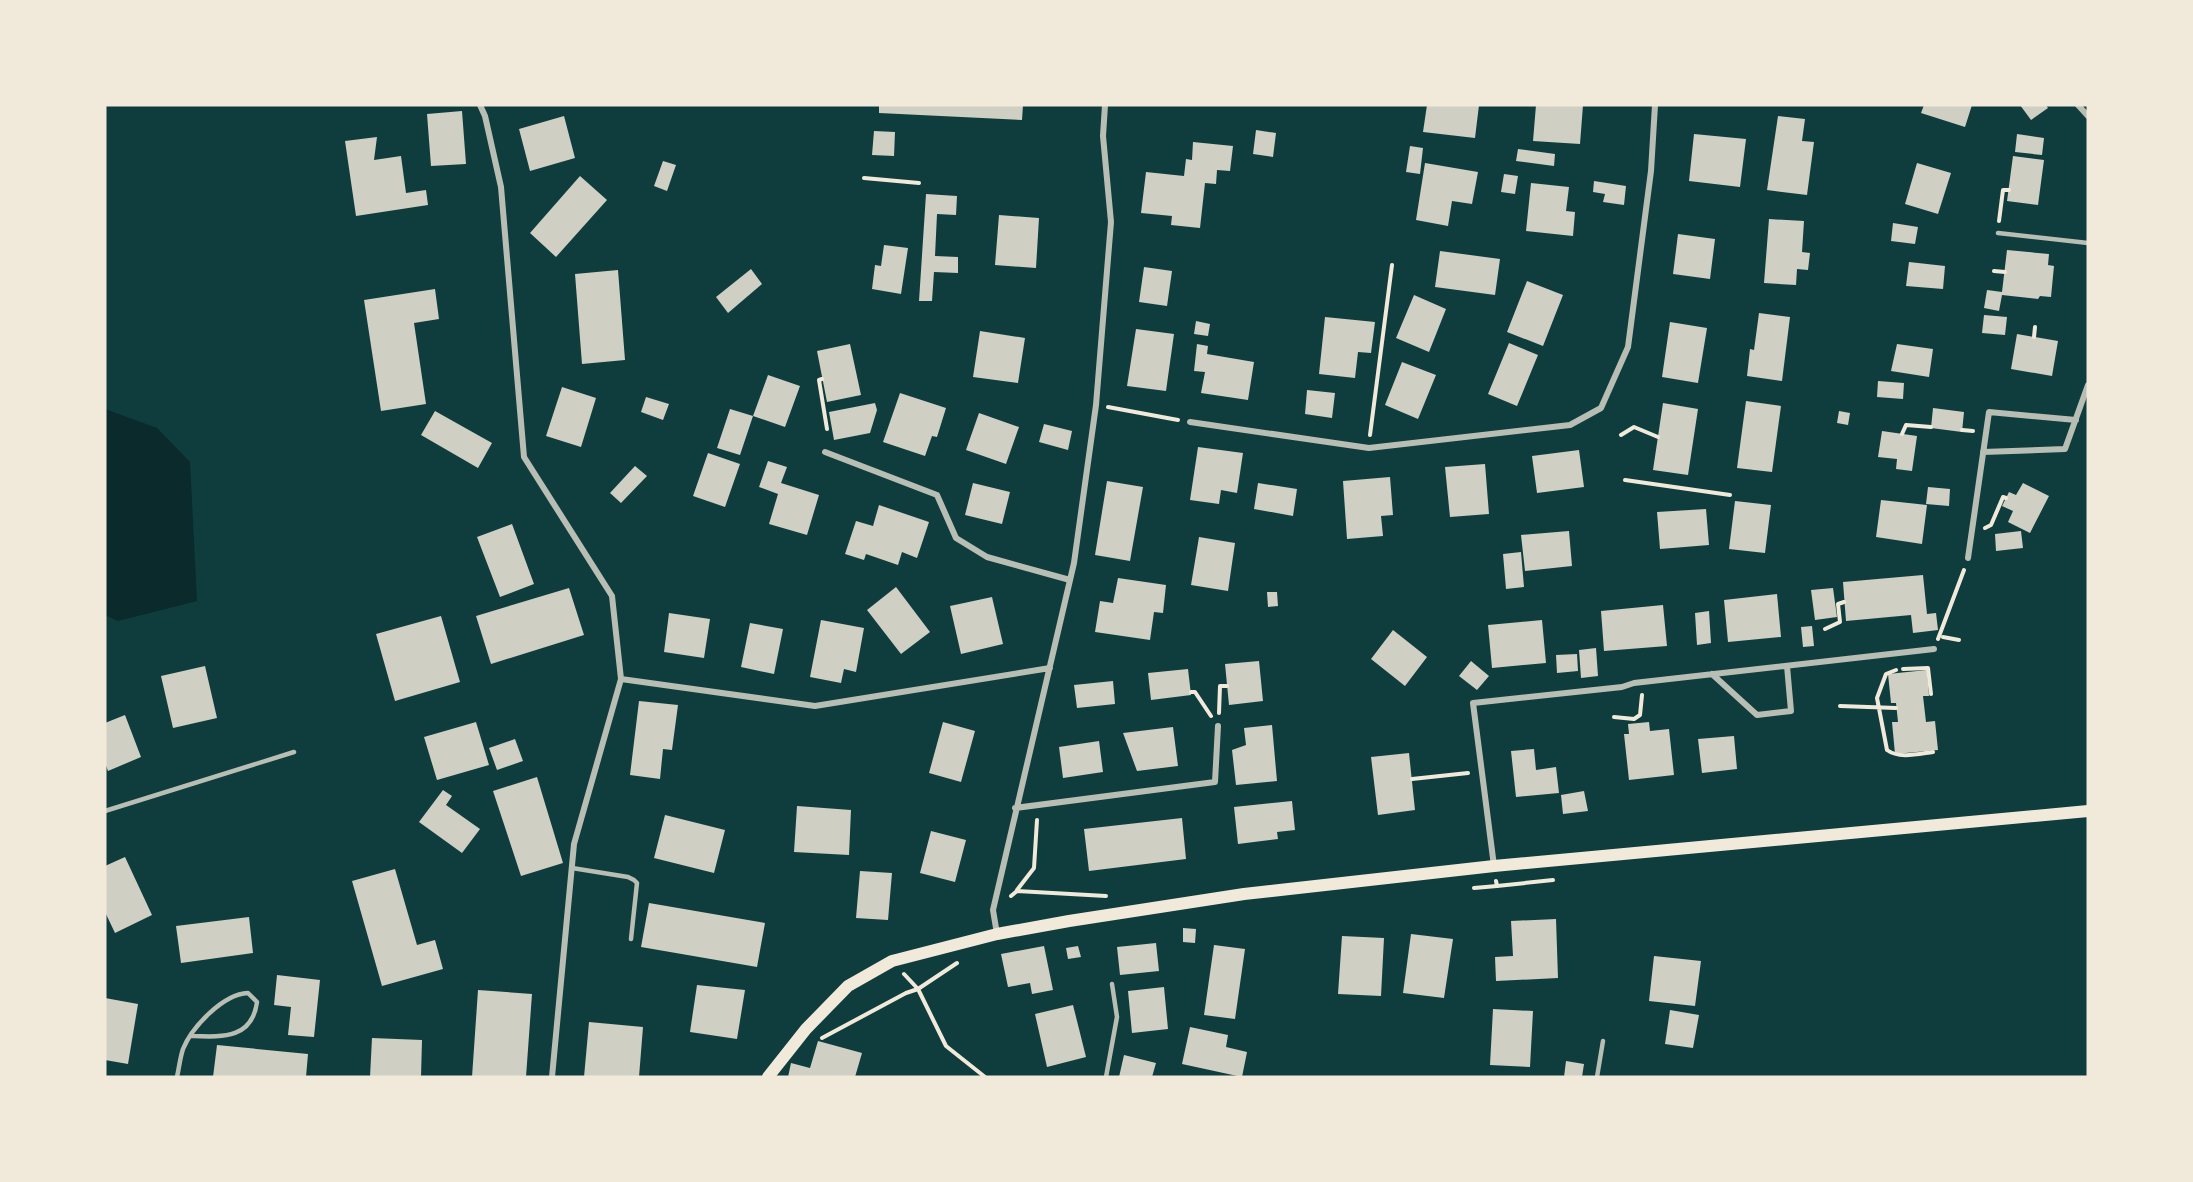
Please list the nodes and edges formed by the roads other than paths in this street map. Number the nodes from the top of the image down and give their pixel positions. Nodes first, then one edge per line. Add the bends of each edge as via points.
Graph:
1 (480, 105) edge
2 (1105, 105) edge
3 (1655, 105) edge
4 (2078, 105) edge
5 (2088, 116) edge
6 (1998, 233) road end
7 (2088, 243) edge
8 (2088, 385) edge
9 (2076, 420) junction
10 (1190, 422) road end
11 (825, 452) dead end
12 (1983, 452) junction
13 (1968, 558) road end
14 (1070, 580) junction
15 (1934, 649) road end
16 (1787, 666) junction
17 (1050, 668) junction
18 (1712, 674) junction
19 (621, 679) junction
20 (1218, 726) road end
21 (294, 752) dead end
22 (1015, 808) junction
23 (105, 811) edge
24 (2088, 811) edge
25 (1494, 866) junction
26 (572, 868) junction
27 (997, 934) junction
28 (631, 939) dead end
29 (1112, 984) dead end
30 (191, 1036) junction
31 (1603, 1041) dead end
32 (177, 1077) edge
33 (552, 1077) edge
34 (768, 1077) edge
35 (1106, 1077) edge
36 (1598, 1077) edge

1 - 19 street via 501,187 524,457 612,596
2 - 14 street via 1103,136 1111,222 1096,405
3 - 10 street via 1651,171 1628,347 1601,408 1570,425 1369,448
4 - 5 street
6 - 7 lane
8 - 9 street
9 - 12 street via 2065,449
9 - 12 street via 1989,412
11 - 14 street via 937,495 956,538 987,557
12 - 13 street
14 - 17 street
15 - 16 street
16 - 18 street
16 - 18 street via 1791,711 1757,715
17 - 19 street via 815,706
17 - 22 street
18 - 25 street via 1473,703
19 - 26 street via 574,844
20 - 22 street via 1215,782
21 - 23 lane
22 - 27 street via 993,910
24 - 25 main road
25 - 27 main road via 1244,894
26 - 28 lane via 634,880 637,884
26 - 33 street
27 - 34 main road via 892,961 848,986 806,1029
29 - 35 lane via 1117,1017
30 - 30 lane via 230,997 248,993 257,1002 254,1018 245,1029
30 - 32 lane via 183,1048
31 - 36 lane

